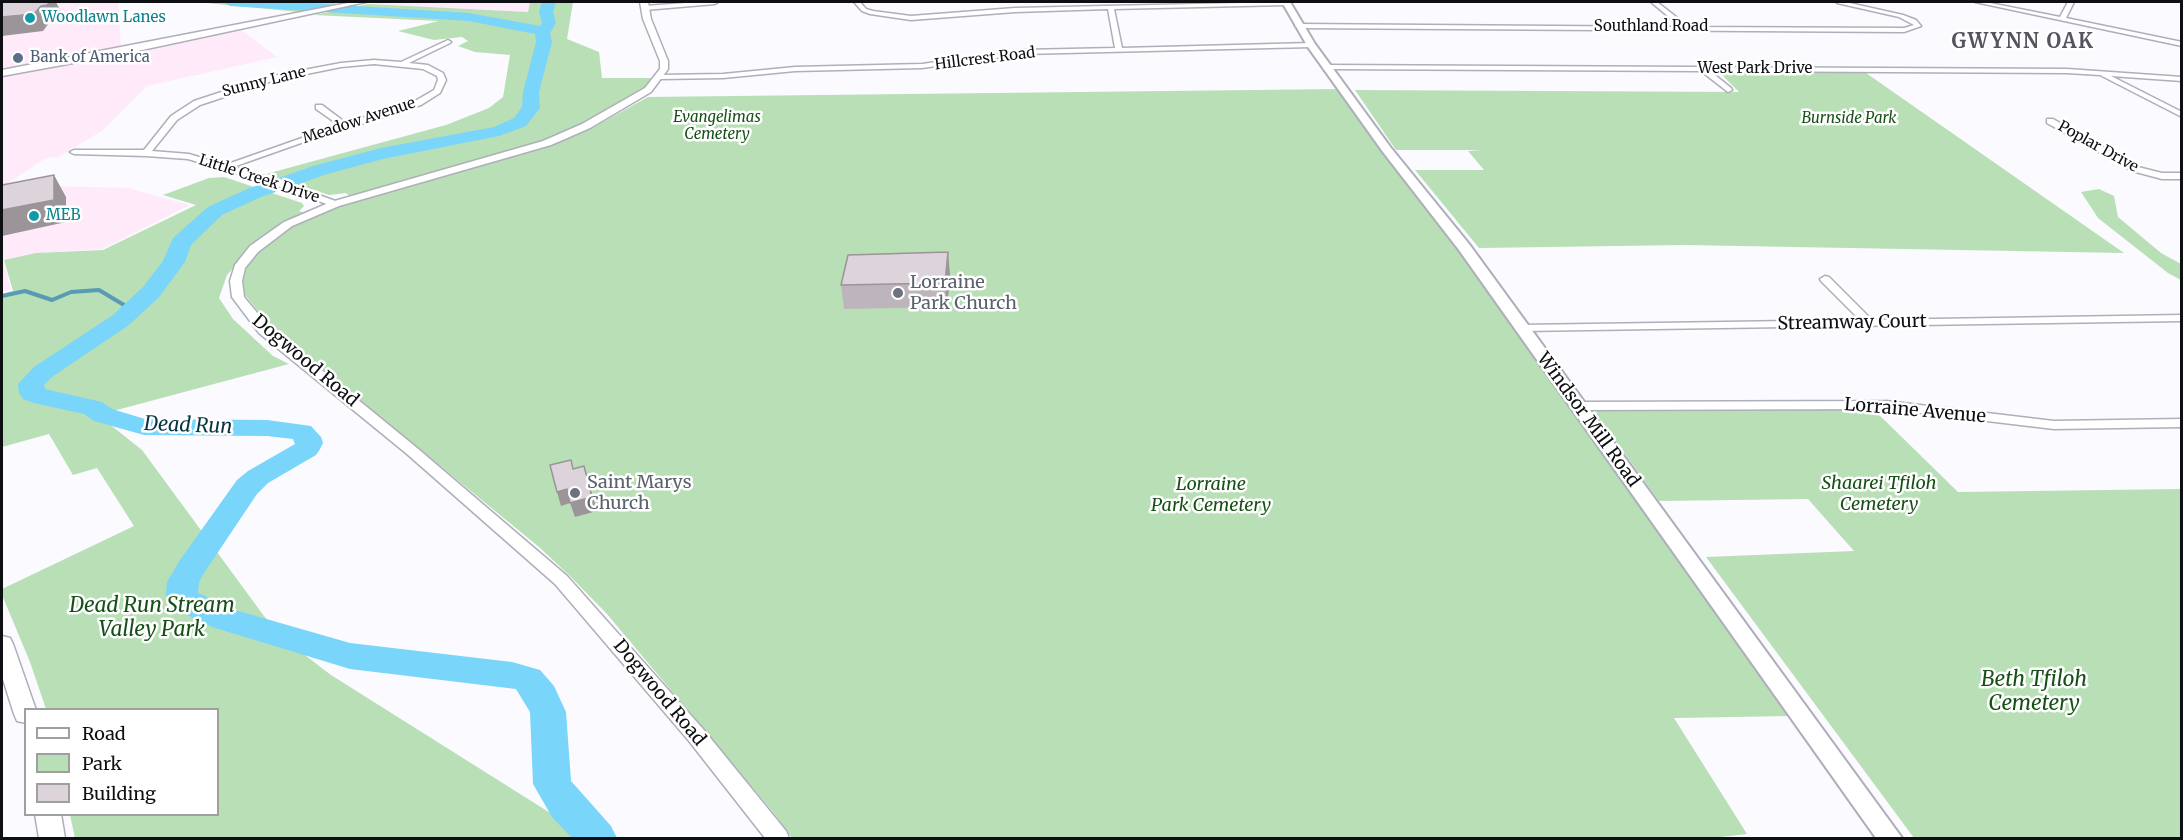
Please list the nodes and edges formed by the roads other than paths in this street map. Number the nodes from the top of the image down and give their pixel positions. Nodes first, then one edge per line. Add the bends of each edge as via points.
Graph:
1 (362, 2) edge
2 (716, 2) edge
3 (857, 2) edge
4 (1286, 2) edge
5 (1654, 2) edge
6 (1839, 2) edge
7 (1978, 2) edge
8 (2072, 2) edge
9 (645, 5) edge
10 (1111, 8) junction
11 (2062, 19) junction
12 (1298, 26) junction
13 (1686, 27) junction
14 (448, 42) dead end
15 (2181, 44) edge
16 (1311, 45) junction
17 (1119, 50) junction
18 (404, 63) junction
19 (1328, 67) junction
20 (1703, 69) junction
21 (2, 72) edge
22 (2096, 72) junction
23 (660, 77) junction
24 (2181, 79) edge
25 (1728, 90) dead end
26 (319, 107) dead end
27 (2181, 115) edge
28 (2050, 121) dead end
29 (345, 126) junction
30 (75, 152) dead end
31 (146, 153) junction
32 (226, 167) junction
33 (2181, 176) edge
34 (335, 204) junction
35 (1825, 279) dead end
36 (2181, 318) edge
37 (1868, 322) junction
38 (1522, 328) junction
39 (1577, 406) junction
40 (2181, 423) edge
41 (2, 644) edge
42 (24, 708) edge
43 (48, 816) edge
44 (52, 838) edge
45 (778, 838) edge
46 (1890, 838) edge

1 - 21 street
2 - 9 street
3 - 10 street via 872,13 901,18
4 - 10 street
4 - 12 main road, Windsor Mill Road
5 - 13 street
6 - 13 street, Southland Road via 1901,16 1918,26 1904,30
7 - 11 street
8 - 11 street
9 - 23 street via 664,61
10 - 17 street
11 - 15 street
12 - 13 street, Southland Road
12 - 16 main road, Windsor Mill Road
14 - 18 street
16 - 17 street, Hillcrest Road
16 - 19 main road, Windsor Mill Road
17 - 23 street, Hillcrest Road via 1008,53 911,67
18 - 29 street, Meadow Avenue via 440,75 437,91 405,109
18 - 31 street, Sunny Lane via 340,65 228,90 174,118
19 - 20 street, West Park Drive
19 - 38 main road, Windsor Mill Road
20 - 22 street, West Park Drive
20 - 25 street
22 - 24 street, West Park Drive
22 - 27 street
23 - 34 street, Dogwood Road via 636,98 547,143
26 - 29 street
28 - 33 street, Poplar Drive via 2135,169
29 - 32 street, Meadow Avenue
30 - 31 street, Little Creek Drive
31 - 32 street, Little Creek Drive via 189,157
32 - 34 street, Little Creek Drive
34 - 45 street, Dogwood Road via 288,224 249,254 236,281 238,297 249,313 561,580 696,735
35 - 37 street
36 - 37 street, Streamway Court
37 - 38 street, Streamway Court
38 - 39 main road, Windsor Mill Road
39 - 40 street, Lorraine Avenue via 1868,404 2046,424
39 - 46 main road, Windsor Mill Road
41 - 42 main road
43 - 44 main road

